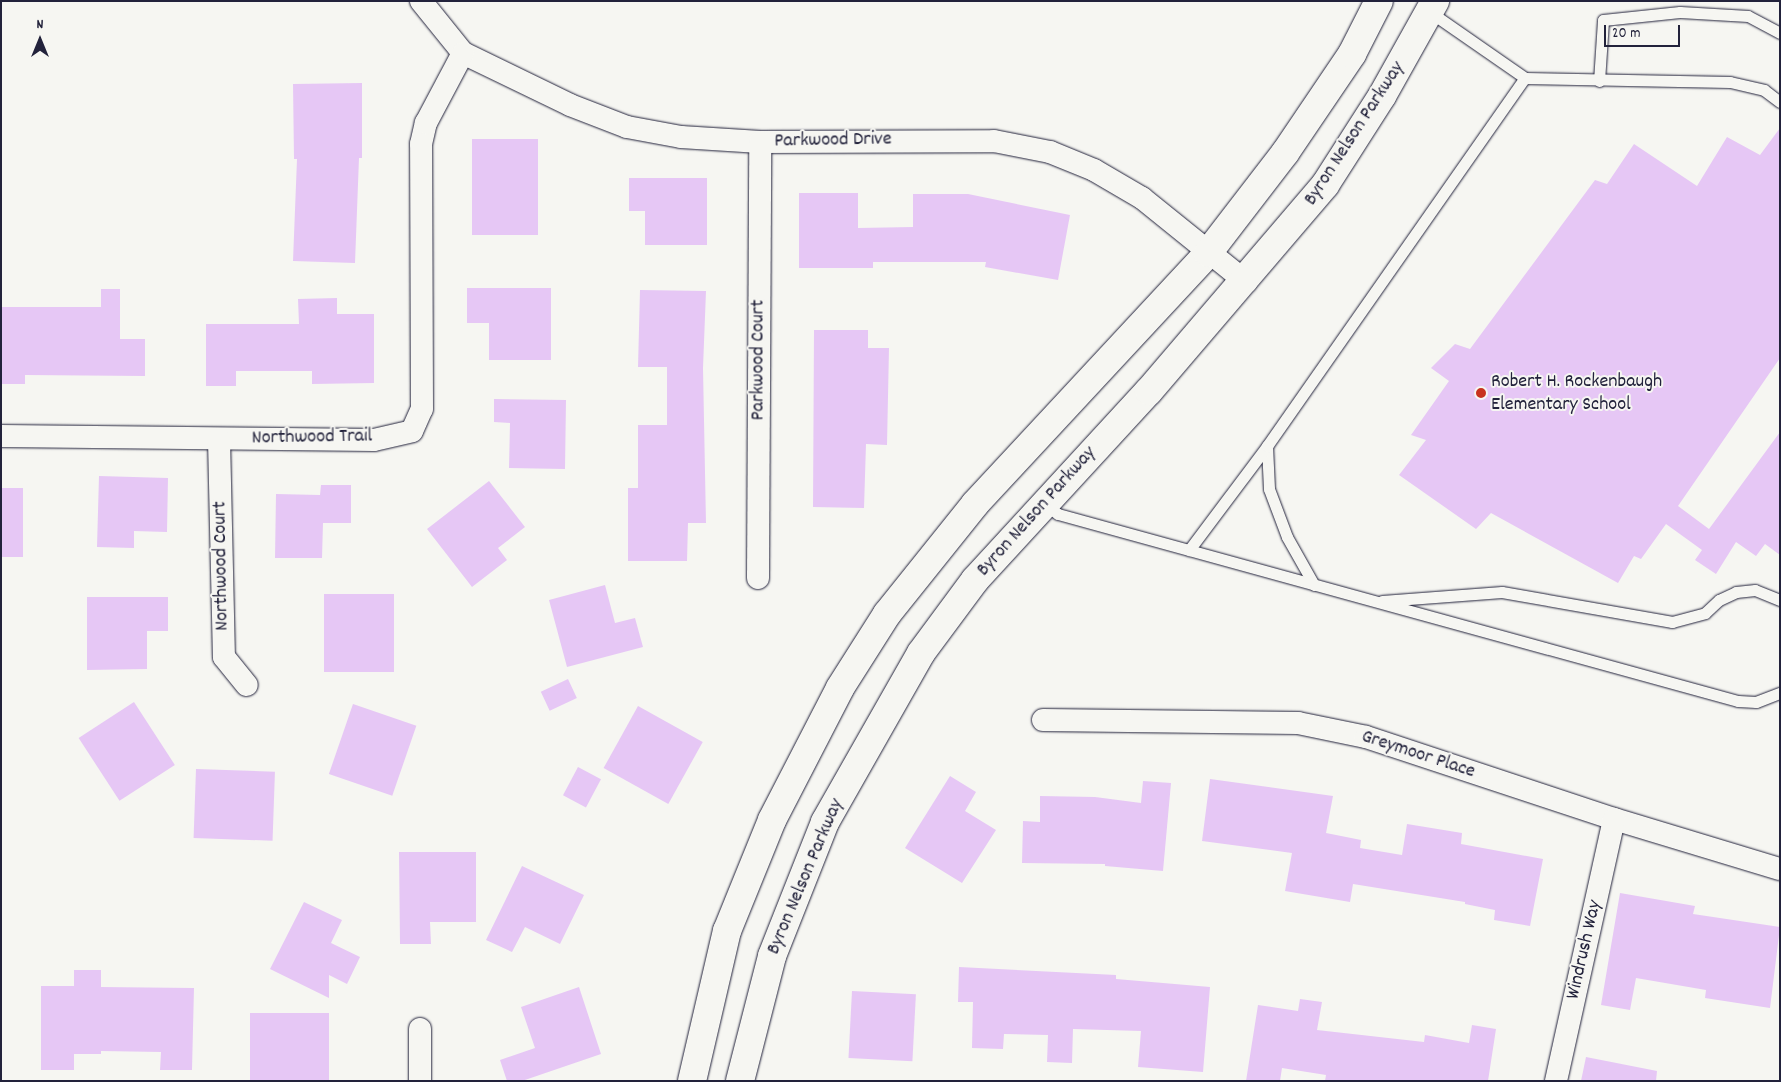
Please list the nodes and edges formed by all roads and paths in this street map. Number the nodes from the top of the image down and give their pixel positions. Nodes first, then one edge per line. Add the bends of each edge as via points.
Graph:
1 (421, 1) edge
2 (1379, 1) edge
3 (1425, 5) edge
4 (1780, 33) edge
5 (463, 53) junction
6 (1525, 78) junction
7 (1599, 81) junction
8 (1780, 102) edge
9 (760, 142) junction
10 (1208, 254) junction
11 (1246, 282) junction
12 (1, 436) edge
13 (219, 439) junction
14 (1268, 446) junction
15 (1043, 503) junction
16 (1189, 550) junction
17 (758, 578) dead end
18 (1314, 585) junction
19 (1780, 600) edge
20 (1374, 601) junction
21 (246, 685) dead end
22 (1780, 693) edge
23 (1043, 720) dead end
24 (1614, 819) junction
25 (1780, 869) edge
26 (420, 1029) dead end
27 (420, 1081) edge
28 (692, 1081) edge
29 (740, 1081) edge
30 (1556, 1081) edge

1 - 5 street, Parkwood Drive
2 - 10 street via 1352,54 1285,153
3 - 6 lane
3 - 11 street, Byron Nelson Parkway via 1325,186
4 - 7 lane via 1748,16 1680,12 1603,20
5 - 9 street, Parkwood Drive via 570,105 627,127 681,137
5 - 13 street, Northwood Trail via 426,123 421,144 422,409 412,431 374,440
6 - 7 lane
6 - 14 lane
7 - 8 lane via 1730,82 1764,90
9 - 10 street, Parkwood Drive via 994,141 1050,152 1094,170 1142,198
9 - 17 street, Parkwood Court
10 - 11 street, Parkwood Drive
10 - 28 street via 975,504 887,614 846,680 772,820 727,931
11 - 15 street, Byron Nelson Parkway
12 - 13 street, Northwood Trail
13 - 21 street, Northwood Court via 224,657
14 - 16 lane
14 - 18 lane via 1269,489 1287,537
15 - 16 lane via 1058,514
15 - 29 street, Byron Nelson Parkway via 975,580 921,653 825,822 772,956
16 - 18 lane
18 - 20 lane
19 - 20 lane via 1755,590 1736,592 1719,600 1705,613 1672,622 1502,592
20 - 22 lane via 1738,701 1756,702
23 - 24 street, Greymoor Place via 1298,723 1366,737
24 - 25 street, Greymoor Place
24 - 30 street, Windrush Way
26 - 27 street

